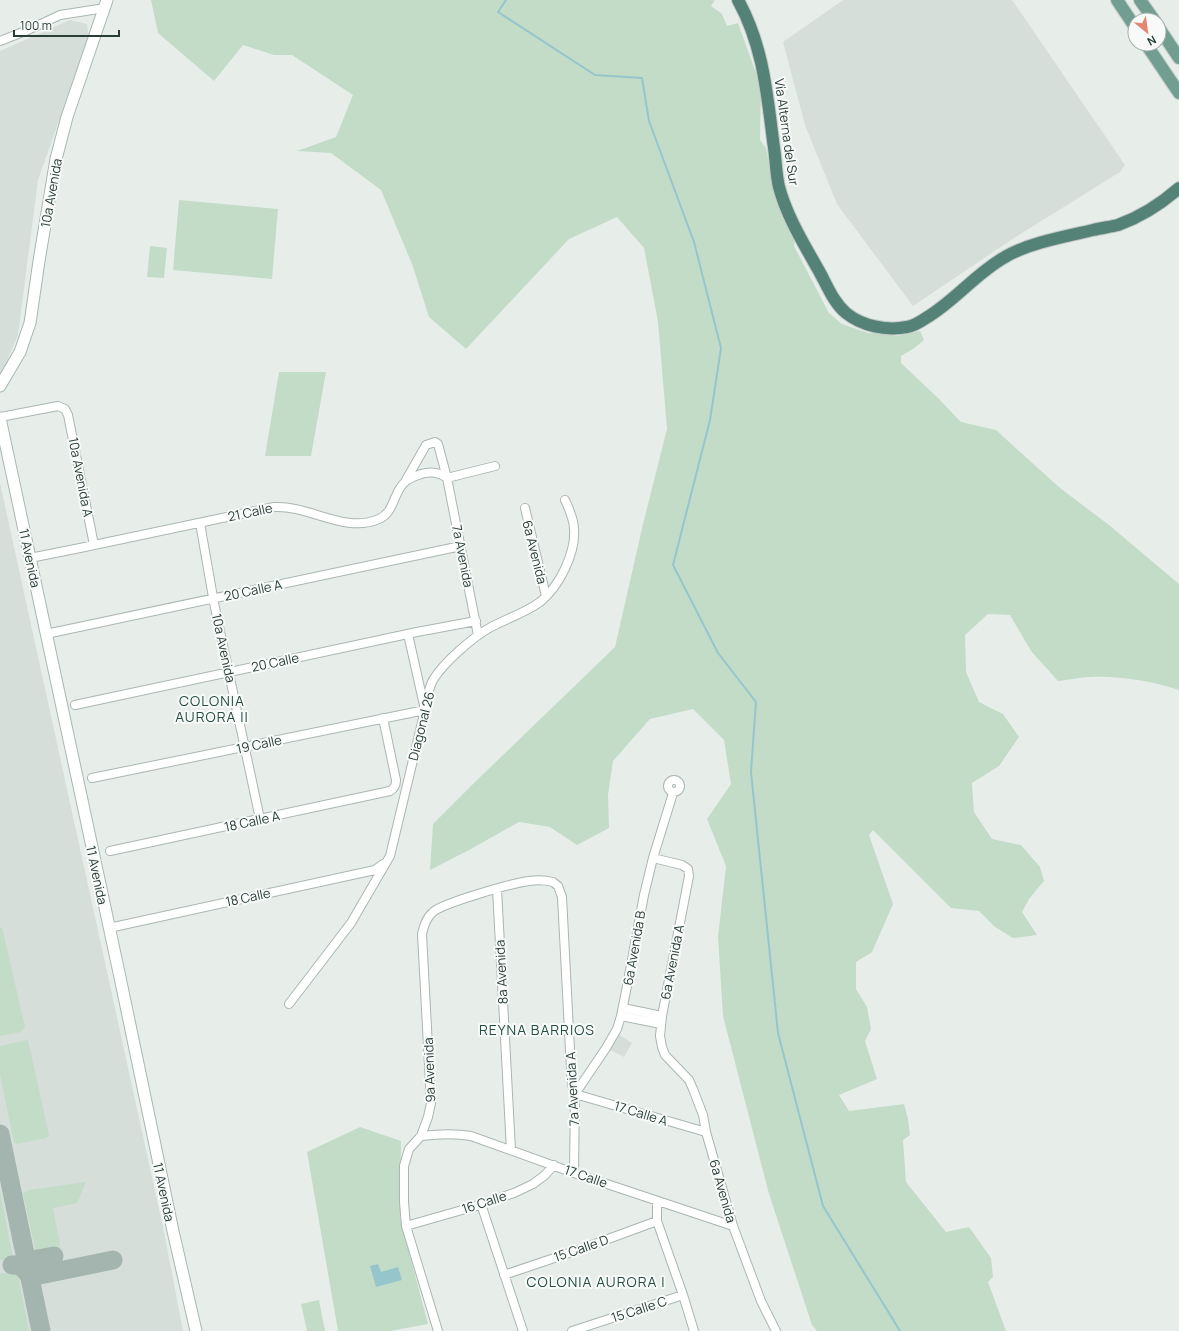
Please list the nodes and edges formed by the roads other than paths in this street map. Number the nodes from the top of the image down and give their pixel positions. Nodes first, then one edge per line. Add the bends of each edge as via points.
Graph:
1 (738, 0) edge
2 (1117, 0) edge
3 (1140, 0) edge
4 (106, 4) edge
5 (1148, 12) edge
6 (1127, 15) edge
7 (1167, 40) edge
8 (0, 42) edge
9 (1151, 52) edge
10 (1179, 58) edge
11 (1179, 93) edge
12 (1179, 188) edge
13 (0, 386) edge
14 (0, 417) edge
15 (495, 466) dead end
16 (447, 478) junction
17 (405, 481) junction
18 (565, 500) dead end
19 (525, 508) dead end
20 (200, 523) junction
21 (94, 545) junction
22 (461, 546) junction
23 (30, 558) junction
24 (546, 596) junction
25 (214, 599) junction
26 (476, 621) junction
27 (46, 634) junction
28 (408, 634) junction
29 (478, 634) junction
30 (229, 672) junction
31 (75, 705) dead end
32 (425, 710) junction
33 (383, 718) junction
34 (245, 747) junction
35 (92, 778) dead end
36 (673, 793) dead end
37 (260, 819) junction
38 (110, 851) dead end
39 (653, 858) junction
40 (386, 862) junction
41 (496, 889) junction
42 (109, 928) junction
43 (289, 1004) dead end
44 (622, 1012) junction
45 (661, 1020) junction
46 (665, 1055) joint
47 (575, 1094) junction
48 (706, 1132) junction
49 (423, 1133) junction
50 (511, 1150) junction
51 (554, 1165) junction
52 (574, 1172) junction
53 (656, 1201) junction
54 (481, 1204) junction
55 (657, 1221) junction
56 (406, 1226) junction
57 (733, 1226) junction
58 (504, 1275) junction
59 (683, 1295) junction
60 (196, 1331) edge
61 (438, 1331) edge
62 (523, 1331) edge
63 (572, 1331) edge
64 (694, 1331) edge
65 (776, 1331) edge

1 - 12 highway, Vía Alterna del Sur via 760,54 779,187 787,210 834,298 847,313 864,324 889,329 918,323 938,311 991,266 1015,251 1117,225 1157,205
2 - 6 main road
3 - 5 main road
4 - 8 street via 60,15
4 - 13 main road, 10a Avenida via 67,117 56,160 30,323 20,352
7 - 10 main road
9 - 11 main road
14 - 21 street, 10a Avenida A via 58,406 65,409
14 - 23 main road, 11 Avenida
15 - 16 street
16 - 17 street via 433,472
16 - 17 street, 7a Avenida via 438,444 435,442 423,448
16 - 22 street, 7a Avenida
17 - 20 street, 21 Calle via 385,516 369,522 349,523 282,506
18 - 24 street, Diagonal 26 via 574,529 572,550 568,562
19 - 24 street, 6a Avenida
20 - 21 street, 21 Calle
20 - 25 street, 10a Avenida
21 - 23 street, 21 Calle
22 - 25 street, 20 Calle A
22 - 26 street, 7a Avenida
23 - 27 main road, 11 Avenida
24 - 29 street, Diagonal 26 via 524,612
25 - 27 street, 20 Calle A
25 - 30 street, 10a Avenida
26 - 28 street, 20 Calle
26 - 29 street, 7a Avenida
27 - 42 main road, 11 Avenida
28 - 30 street, 20 Calle
28 - 32 street
29 - 32 street, Diagonal 26 via 439,672 428,692
30 - 31 street, 20 Calle
30 - 34 street, 10a Avenida
32 - 33 street, 19 Calle
32 - 40 street, Diagonal 26 via 390,856
33 - 34 street, 19 Calle
33 - 37 street, 18 Calle A via 395,774 394,788
34 - 35 street, 19 Calle
34 - 37 street, 10a Avenida
36 - 39 street, 6a Avenida B
37 - 38 street, 18 Calle A
39 - 44 street, 6a Avenida B
39 - 45 street, 6a Avenida A via 682,865 688,869 689,876
40 - 42 street, 18 Calle via 375,870
40 - 43 street, Diagonal 26 via 351,923
41 - 47 street, 7a Avenida A via 529,881 553,882 558,886 562,897 571,1069
41 - 49 street, 9a Avenida via 438,908 427,919 422,934 431,1103
41 - 50 street, 8a Avenida
42 - 60 main road, 11 Avenida via 172,1231
44 - 45 street
44 - 47 street, 6a Avenida B via 617,1029
45 - 46 street, 6a Avenida A via 660,1036
46 - 48 street, 6a Avenida via 689,1080 703,1115
47 - 48 street, 17 Calle A
47 - 52 street, 7a Avenida A
48 - 57 street, 6a Avenida
49 - 50 street, 17 Calle via 471,1136
49 - 56 street, 9a Avenida via 409,1149 404,1166
50 - 51 street, 17 Calle
51 - 52 street, 17 Calle
51 - 54 street, 16 Calle via 533,1184
52 - 53 street, 17 Calle
53 - 55 street
53 - 57 street, 17 Calle
54 - 56 street, 16 Calle
54 - 58 street
55 - 58 street, 15 Calle D
55 - 59 street
56 - 61 street, 9a Avenida
57 - 65 street, 6a Avenida via 761,1301
58 - 62 street
59 - 63 street, 15 Calle C
59 - 64 street

